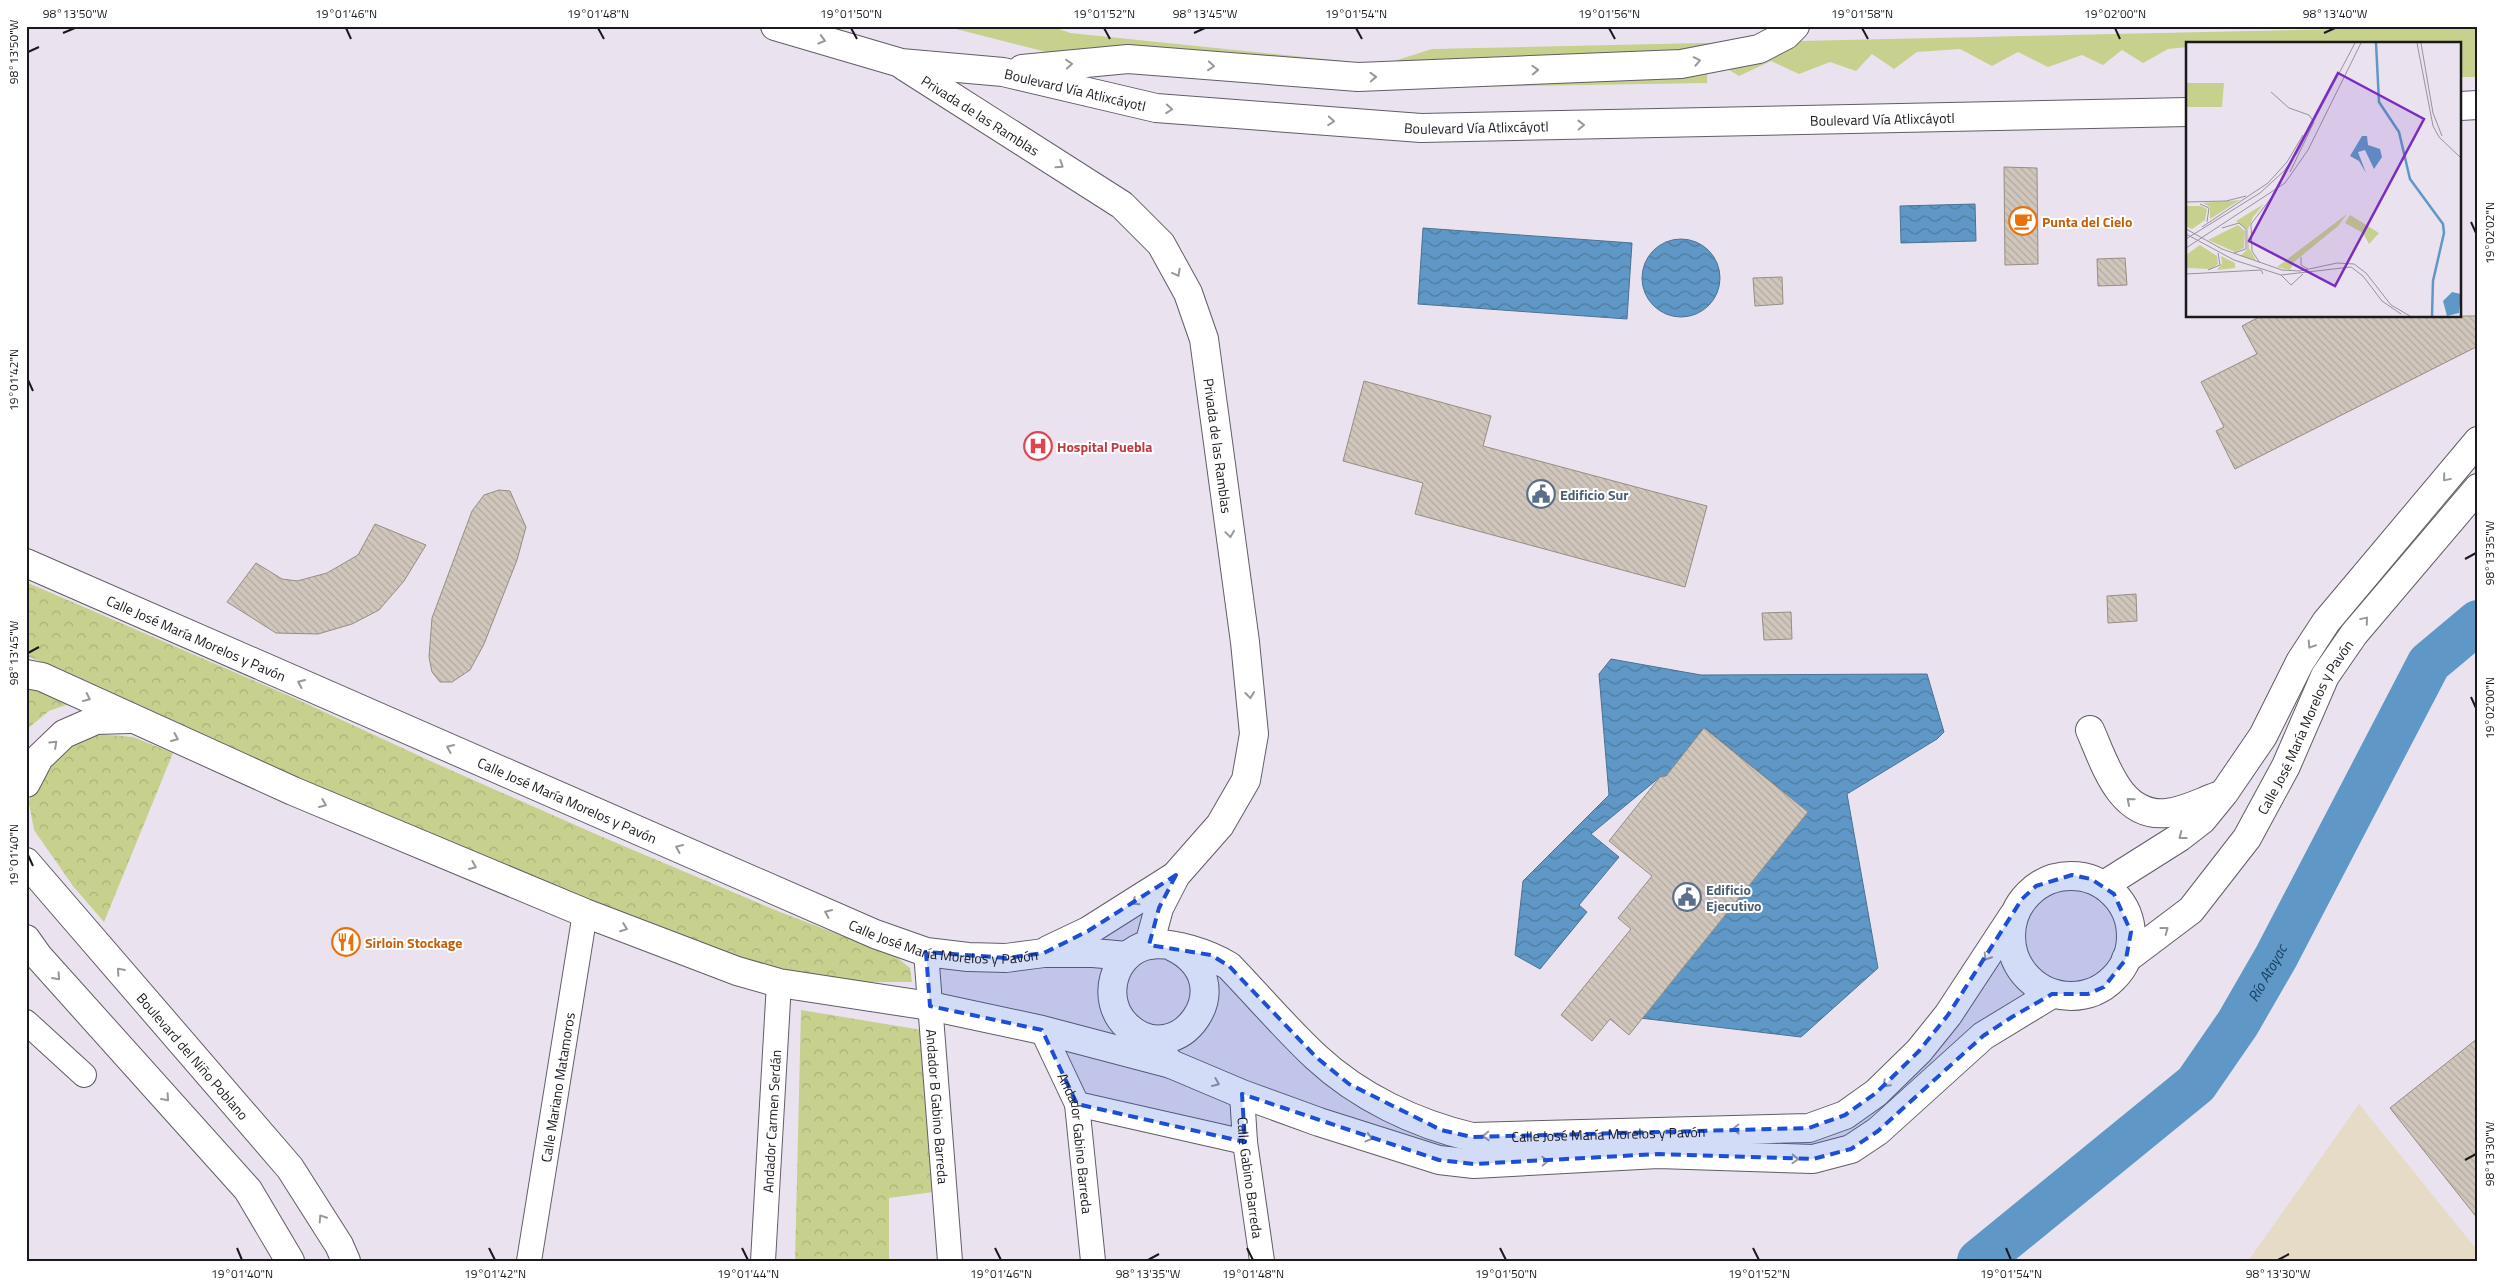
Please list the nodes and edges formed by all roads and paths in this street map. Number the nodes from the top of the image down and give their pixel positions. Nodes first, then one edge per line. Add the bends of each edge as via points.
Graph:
1 (1796, 26) edge
2 (775, 27) edge
3 (901, 64) junction
4 (1003, 72) junction
5 (2478, 105) edge
6 (2462, 106) edge
7 (2186, 112) edge
8 (2478, 441) edge
9 (2478, 488) edge
10 (26, 562) edge
11 (26, 674) edge
12 (130, 718) junction
13 (2090, 730) dead end
14 (26, 783) edge
15 (2224, 793) junction
16 (26, 851) edge
17 (26, 862) edge
18 (1176, 875) junction
19 (2104, 885) junction
20 (46, 886) junction
21 (585, 913) junction
22 (2013, 916) junction
23 (26, 939) edge
24 (1150, 949) junction
25 (926, 952) junction
26 (1044, 953) junction
27 (2126, 959) junction
28 (779, 983) junction
29 (2052, 994) junction
30 (930, 1006) junction
31 (26, 1022) edge
32 (1042, 1030) junction
33 (1142, 1036) junction
34 (1107, 1045) junction
35 (1171, 1064) junction
36 (84, 1075) dead end
37 (1242, 1094) junction
38 (1077, 1104) junction
39 (1246, 1142) junction
40 (290, 1261) edge
41 (346, 1261) edge
42 (528, 1261) edge
43 (763, 1261) edge
44 (950, 1261) edge
45 (1093, 1261) edge
46 (1262, 1261) edge

4 -> 1 street via 1128,59 1358,78 1681,64 1759,49
2 -> 3 street, Boulevard Vía Atlixcáyotl
3 - 4 street, Boulevard Vía Atlixcáyotl
3 -> 18 street, Privada de las Ramblas via 1122,205 1161,244 1188,293 1204,339 1245,642 1254,734 1246,780 1220,825
4 -> 7 street, Boulevard Vía Atlixcáyotl via 1156,108 1421,128
5 - 6 street
8 -> 15 street via 2326,622 2300,662 2263,736
27 -> 9 street, Calle José María Morelos y Pavón via 2191,910 2247,838 2286,766 2326,676 2354,634
25 -> 10 street, Calle José María Morelos y Pavón via 875,934
11 -> 12 street via 42,677
14 -> 12 street via 39,758 64,734 96,720
12 -> 21 street via 293,791
15 -> 13 street via 2167,813 2151,813 2135,806 2114,785
15 -> 19 street via 2202,820 2180,837
16 - 20 street
17 - 20 street, Boulevard del Niño Poblano
18 - 24 street, Privada de las Ramblas via 1158,908
18 -> 26 street via 1088,931
19 - 22 street via 2072,875 2053,878 2029,892
19 - 27 street via 2114,894 2128,918 2131,932
41 -> 20 street, Boulevard del Niño Poblano via 290,1168
21 -> 28 street
21 - 42 street, Calle Mariano Matamoros
22 -> 24 street, Calle José María Morelos y Pavón via 1948,1015 1919,1051 1876,1093 1845,1115 1809,1128 1472,1137 1441,1130 1349,1084 1316,1057 1229,966 1211,955
22 - 29 street via 2010,935 2013,954 2028,978
23 -> 40 street via 248,1190
24 - 26 street, Calle José María Morelos y Pavón
24 - 33 street via 1114,976 1114,1006 1121,1020
24 - 33 street via 1194,960 1203,975 1206,992 1202,1009 1193,1024 1179,1034 1163,1039
25 - 26 street, Calle José María Morelos y Pavón via 1006,958
25 - 30 street, Andador B Gabino Barreda
27 - 29 street via 2117,975 2104,987 2088,994
28 - 30 street
28 - 43 street, Andador Carmen Serdán
37 -> 29 street, Calle José María Morelos y Pavón via 1439,1160 1474,1164 1658,1154 1813,1160 1851,1149 1878,1131 1983,1036
30 - 32 street
30 - 44 street, Andador B Gabino Barreda
31 - 36 street
32 - 34 street
32 - 38 street, Andador Gabino Barreda
33 - 34 street
33 - 35 street, Calle José María Morelos y Pavón
34 - 35 street
35 -> 37 street, Calle José María Morelos y Pavón
37 - 39 street, Calle Gabino Barreda
38 - 39 street
38 - 45 street, Andador Gabino Barreda
39 - 46 street, Calle Gabino Barreda

